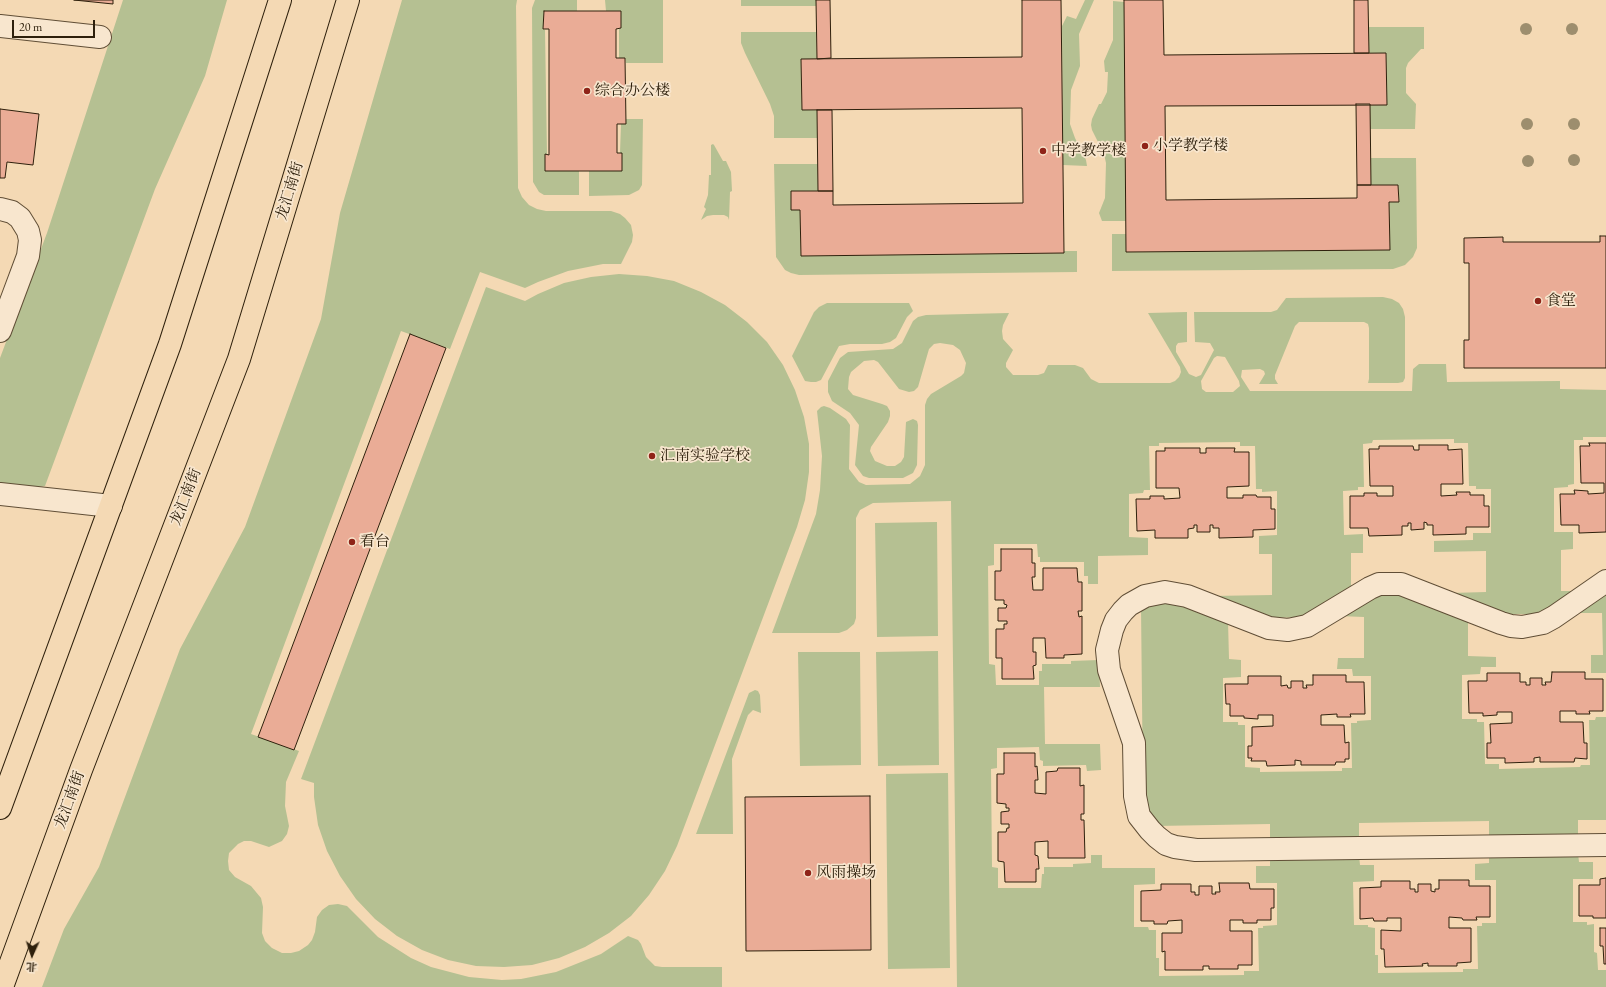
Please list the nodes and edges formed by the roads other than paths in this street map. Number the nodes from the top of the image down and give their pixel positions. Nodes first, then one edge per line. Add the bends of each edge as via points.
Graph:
1 (280, 0) edge
2 (348, 0) edge
3 (0, 26) edge
4 (100, 37) dead end
5 (0, 209) edge
6 (0, 331) edge
7 (0, 494) edge
8 (111, 506) junction
9 (1606, 581) edge
10 (0, 808) edge
11 (1606, 845) edge
12 (2, 987) edge

1 - 8 main road via 170,344
2 - 12 main road, 龙汇南街 via 239,358 81,770
3 - 4 lane
5 - 6 lane via 12,212 20,218 30,240 28,256
7 - 8 lane
8 - 10 main road
9 - 11 lane via 1554,617 1522,627 1501,623 1401,584 1379,584 1307,626 1288,630 1269,628 1187,596 1165,592 1145,596 1129,605 1116,620 1107,650 1109,670 1134,743 1135,796 1140,816 1157,837 1175,848 1196,850

